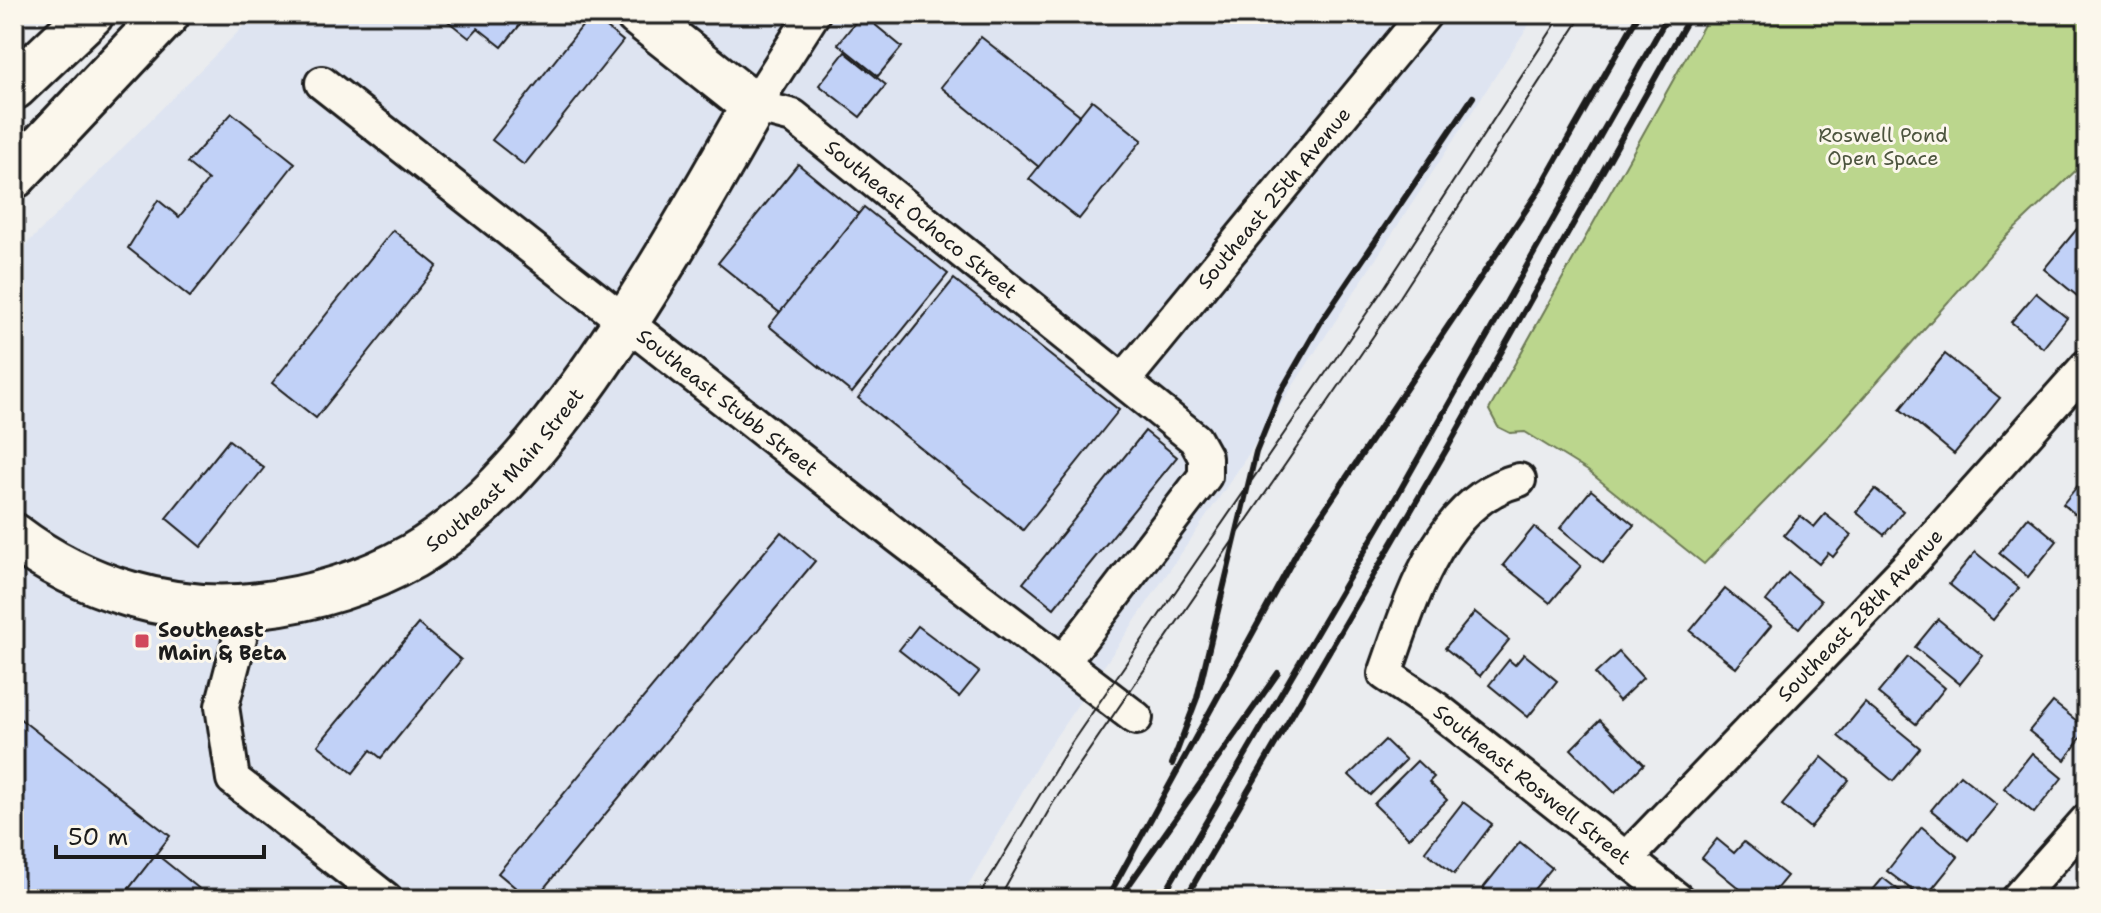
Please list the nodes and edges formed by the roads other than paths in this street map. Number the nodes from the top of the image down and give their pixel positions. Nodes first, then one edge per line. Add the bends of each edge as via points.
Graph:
1 (91, 14) edge
2 (167, 14) edge
3 (638, 14) edge
4 (813, 14) edge
5 (1425, 14) edge
6 (322, 83) dead end
7 (14, 87) edge
8 (754, 106) junction
9 (14, 176) edge
10 (626, 319) junction
11 (2087, 366) edge
12 (1124, 380) junction
13 (1519, 480) dead end
14 (14, 536) edge
15 (248, 607) junction
16 (1063, 662) junction
17 (1136, 718) dead end
18 (2087, 820) edge
19 (1626, 859) junction
20 (386, 899) edge
21 (1677, 899) edge
22 (2017, 899) edge

1 - 7 main road
2 - 9 main road
3 - 8 main road, Southeast Ochoco Street
4 - 8 street, Southeast Main Street
5 - 12 street, Southeast 25th Avenue
6 - 10 street, Southeast Stubb Street
8 - 10 main road, Southeast Main Street
8 - 12 street, Southeast Ochoco Street via 793,116
10 - 15 main road, Southeast Main Street via 539,439 488,498 441,537 390,568 346,586
10 - 16 street, Southeast Stubb Street
11 - 19 street, Southeast 28th Avenue via 1913,561
12 - 16 street, Southeast Ochoco Street via 1195,439 1205,457 1205,476
13 - 19 street, Southeast Roswell Street via 1500,485 1473,504 1440,543 1385,674
14 - 15 main road, Southeast Main Street via 60,565 119,590 186,606
15 - 20 street via 222,706 233,779
16 - 17 street, Southeast Stubb Street
18 - 22 street
19 - 21 street, Southeast Roswell Street

